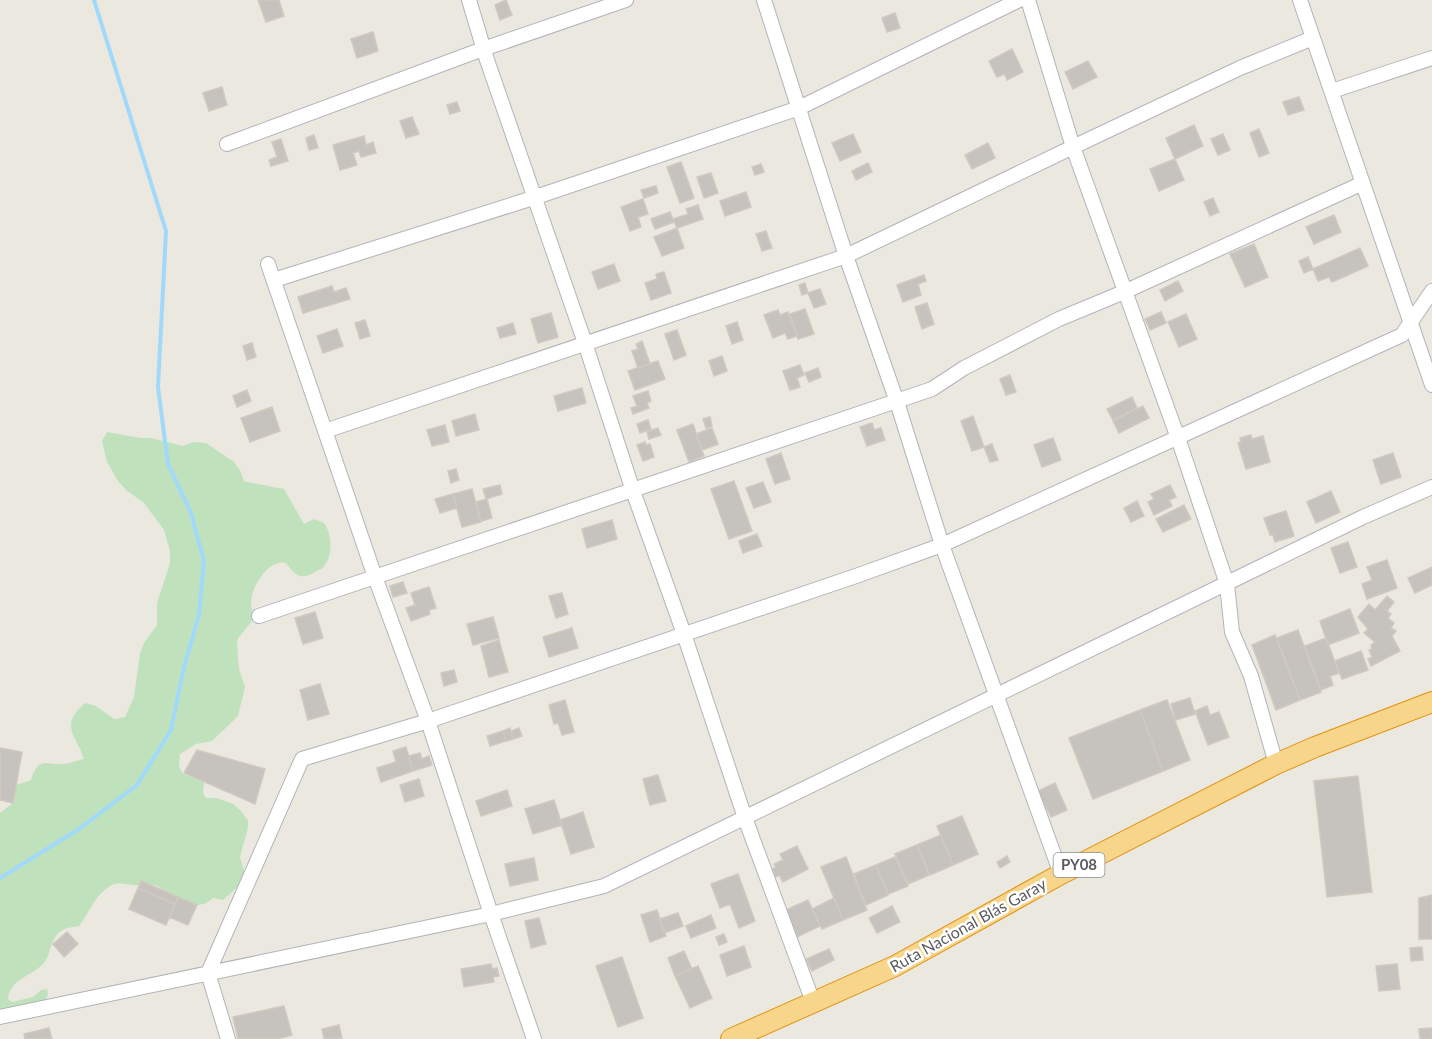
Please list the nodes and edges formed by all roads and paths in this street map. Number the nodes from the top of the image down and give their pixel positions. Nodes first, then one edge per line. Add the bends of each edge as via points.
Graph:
1 (469, 0) edge
2 (626, 0) edge
3 (764, 0) edge
4 (1019, 0) edge
5 (1028, 0) edge
6 (1300, 0) edge
7 (1313, 38) junction
8 (483, 49) junction
9 (1432, 58) edge
10 (1332, 91) junction
11 (799, 108) junction
12 (227, 144) dead end
13 (1073, 147) junction
14 (1363, 183) junction
15 (533, 198) junction
16 (846, 256) junction
17 (268, 264) dead end
18 (274, 280) junction
19 (1432, 291) edge
20 (1124, 292) junction
21 (1412, 323) junction
22 (585, 343) junction
23 (1432, 385) edge
24 (897, 402) junction
25 (325, 431) junction
26 (1178, 438) junction
27 (1432, 487) edge
28 (633, 491) junction
29 (942, 545) junction
30 (375, 577) junction
31 (1227, 584) junction
32 (259, 616) dead end
33 (684, 634) junction
34 (995, 695) junction
35 (1432, 702) edge
36 (428, 721) junction
37 (1276, 764) junction
38 (745, 818) junction
39 (1061, 874) junction
40 (491, 914) junction
41 (208, 973) junction
42 (813, 1002) junction
43 (0, 1017) edge
44 (228, 1039) edge
45 (534, 1039) edge
46 (731, 1039) edge

1 - 8 street
2 - 8 street
3 - 11 street
4 - 11 street
5 - 13 street
6 - 7 street
7 - 10 street
7 - 13 street
8 - 12 street
8 - 15 street
9 - 10 street
10 - 14 street
11 - 15 street
11 - 16 street
13 - 16 street
13 - 20 street
14 - 20 street
14 - 21 street
15 - 18 street
15 - 22 street
16 - 22 street
16 - 24 street
17 - 18 street
18 - 25 street
19 - 21 street
20 - 24 street via 1059,319 932,389
20 - 26 street
21 - 23 street
21 - 26 street via 1402,335
22 - 25 street
22 - 28 street
24 - 28 street
24 - 29 street
25 - 30 street
26 - 29 street
26 - 31 street
27 - 31 street
28 - 30 street
28 - 33 street
29 - 33 street
29 - 34 street
30 - 32 street
30 - 36 street
31 - 34 street
31 - 37 street via 1232,632 1251,676
33 - 36 street
33 - 38 street
34 - 38 street
34 - 39 street
35 - 37 highway, Ruta Nacional Blás Garay / PY08
36 - 40 street
36 - 41 street via 302,759
37 - 39 highway, Ruta Nacional Blás Garay / PY08
38 - 40 street via 604,886
38 - 42 street
39 - 42 highway, Ruta Nacional Blás Garay / PY08 via 895,966
40 - 41 street
40 - 45 street
41 - 43 street
41 - 44 street
42 - 46 highway, Ruta Nacional Blás Garay / PY08

